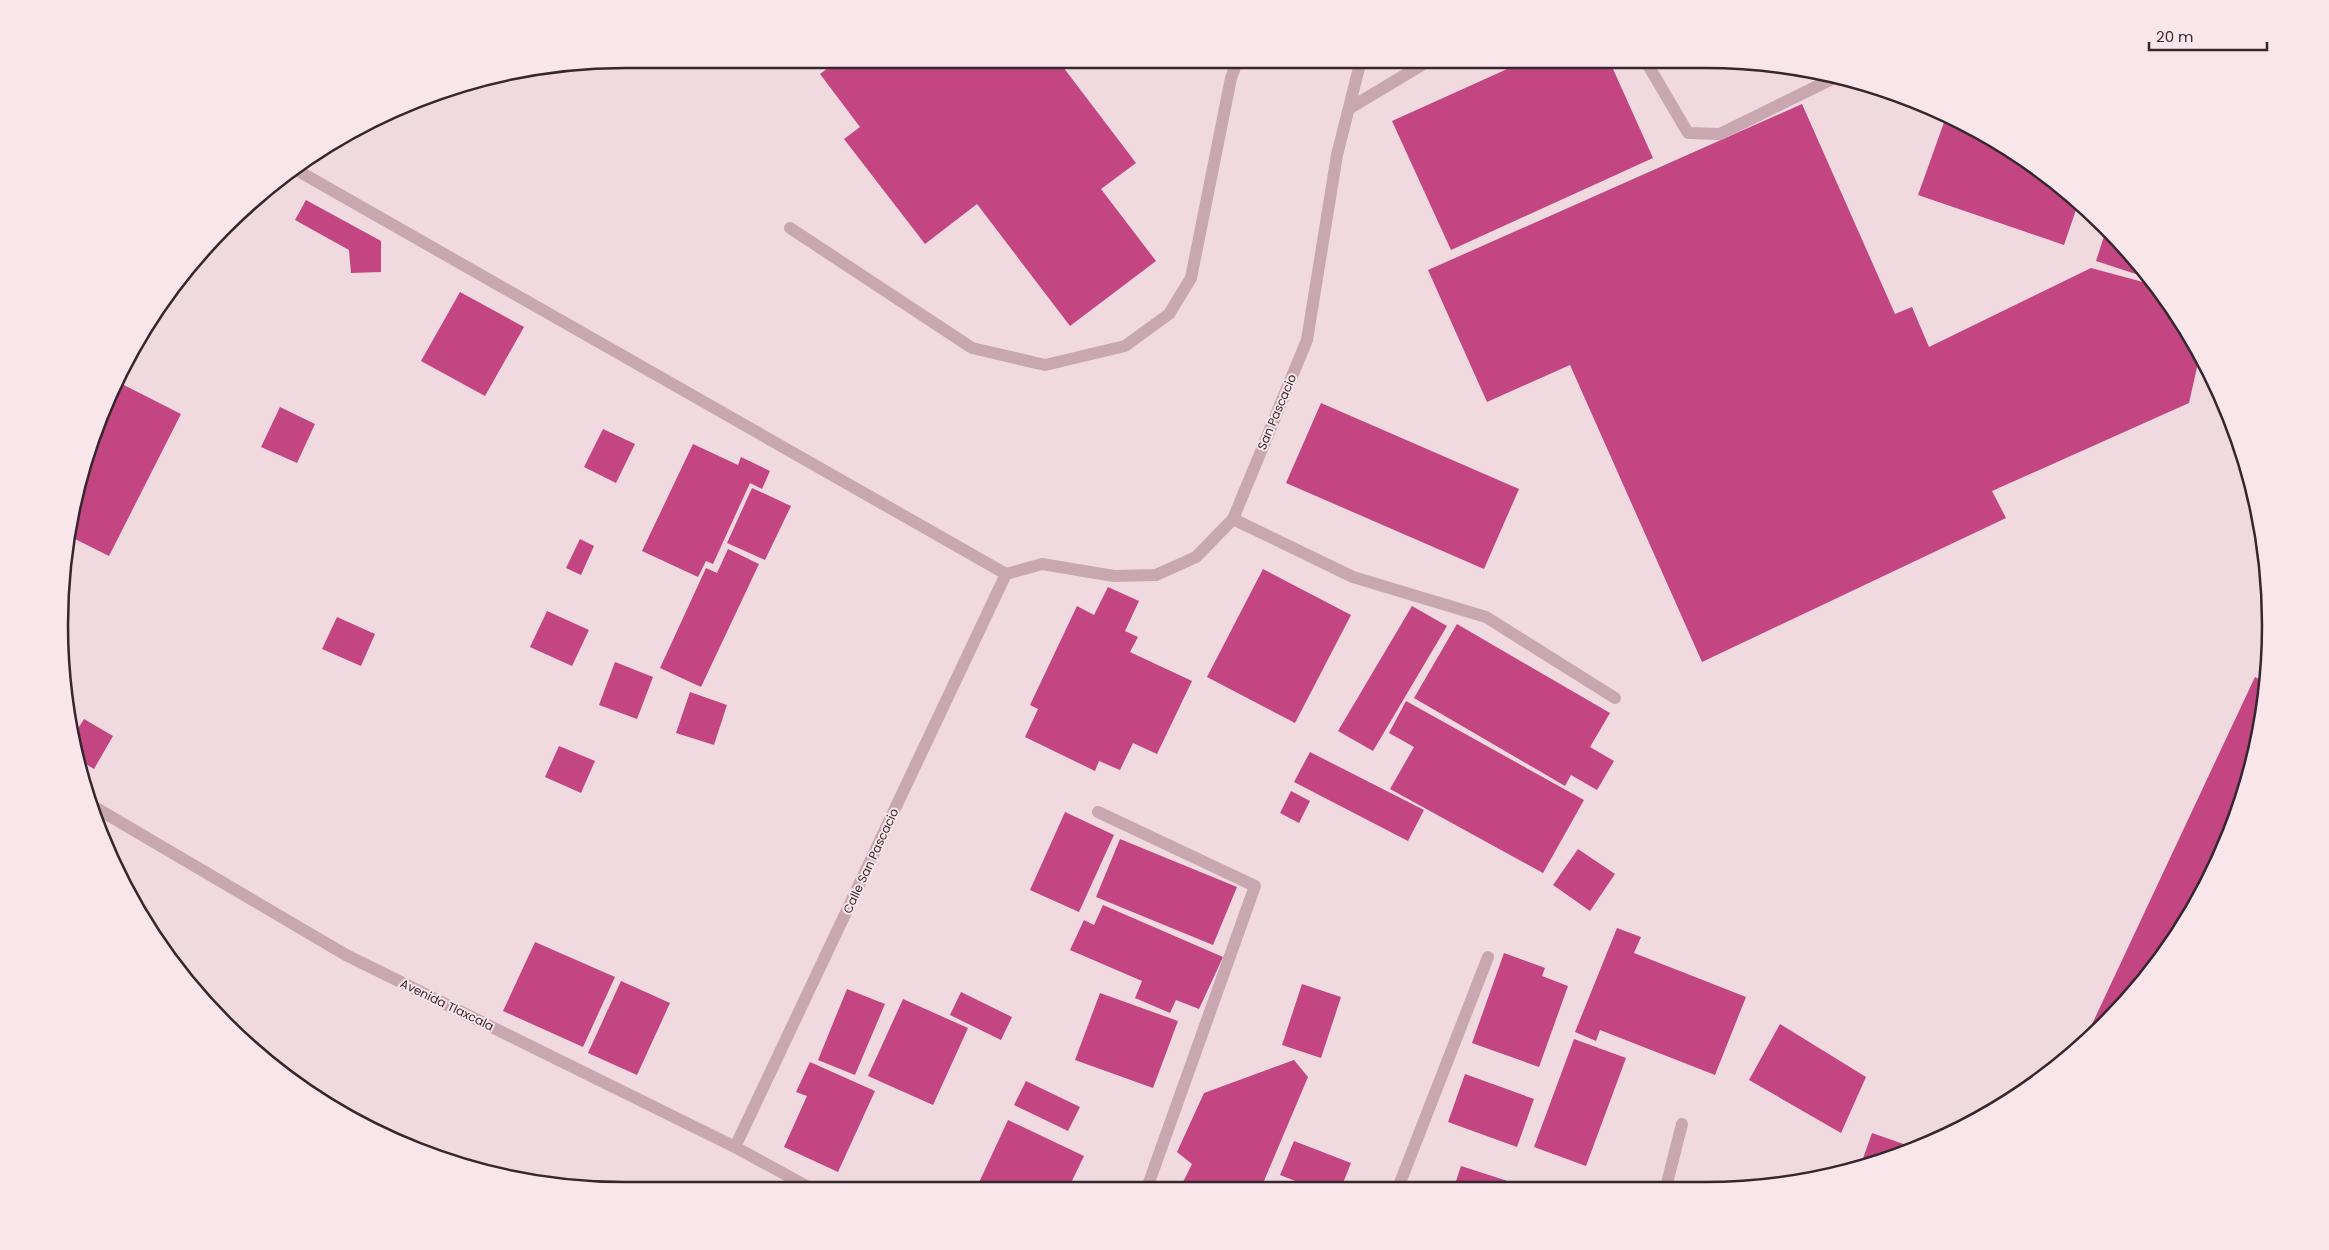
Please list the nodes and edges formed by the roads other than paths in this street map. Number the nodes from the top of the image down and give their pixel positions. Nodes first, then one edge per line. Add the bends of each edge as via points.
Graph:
1 (1235, 68) edge
2 (1359, 68) edge
3 (1417, 68) edge
4 (1650, 68) edge
5 (1827, 81) edge
6 (1350, 108) junction
7 (300, 172) edge
8 (790, 228) dead end
9 (1233, 519) junction
10 (1006, 574) junction
11 (1616, 698) dead end
12 (99, 810) edge
13 (1098, 812) dead end
14 (1488, 957) dead end
15 (1682, 1124) dead end
16 (735, 1147) junction
17 (799, 1182) edge
18 (1149, 1182) edge
19 (1400, 1182) edge
20 (1667, 1182) edge

1 - 8 street via 1190,278 1168,314 1125,346 1045,365 972,348
2 - 6 street, San Pascacio
3 - 6 street
4 - 5 street via 1688,133 1720,134
6 - 9 street, San Pascacio via 1337,155 1308,340
7 - 10 street
9 - 10 street, San Pascacio via 1196,557 1156,575 1114,576 1042,564
9 - 11 street via 1353,577 1486,617
10 - 16 street, Calle San Pascacio
12 - 16 street, Avenida Tlaxcala via 346,955
13 - 18 street via 1255,886
14 - 19 street
15 - 20 street
16 - 17 street, Avenida Tlaxcala

